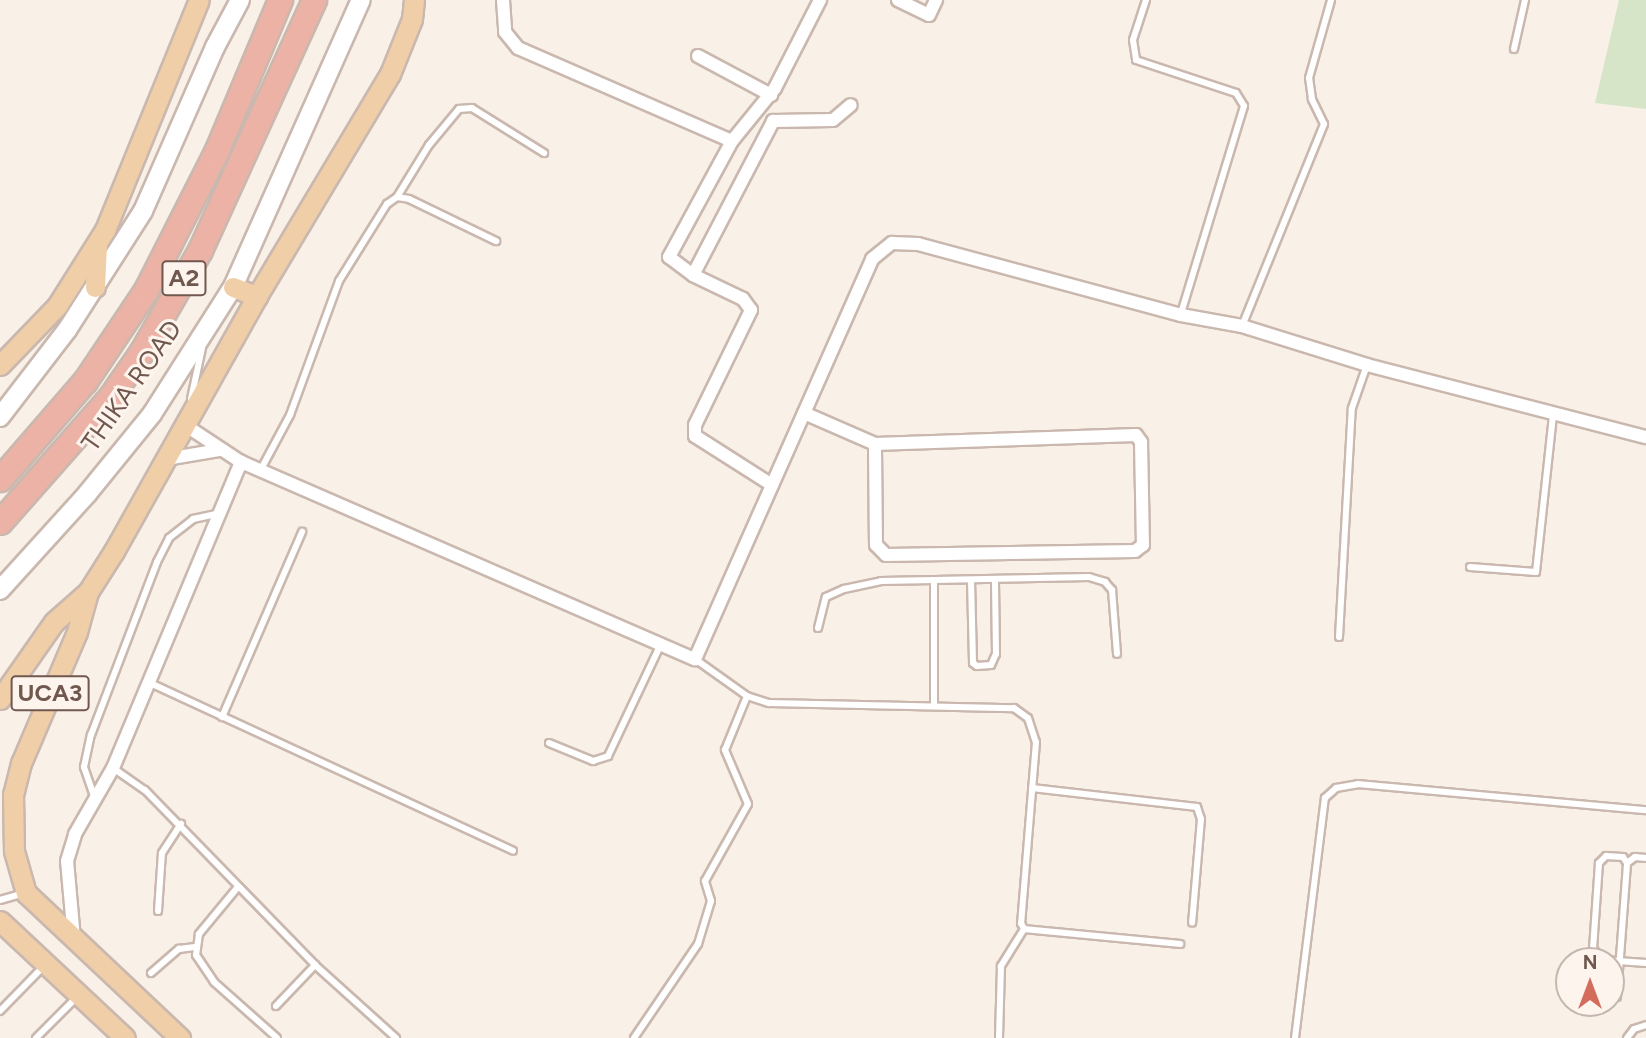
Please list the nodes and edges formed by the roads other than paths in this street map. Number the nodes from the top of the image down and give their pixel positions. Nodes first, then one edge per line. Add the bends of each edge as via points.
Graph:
1 (200, 0) edge
2 (240, 0) edge
3 (280, 0) edge
4 (314, 0) edge
5 (361, 0) edge
6 (503, 0) edge
7 (820, 0) edge
8 (898, 0) edge
9 (936, 0) edge
10 (1146, 0) edge
11 (1331, 0) edge
12 (1525, 0) edge
13 (413, 9) edge
14 (1514, 49) dead end
15 (698, 56) dead end
16 (771, 95) junction
17 (851, 106) dead end
18 (760, 111) junction
19 (773, 121) junction
20 (732, 141) junction
21 (544, 153) dead end
22 (397, 197) junction
23 (496, 241) dead end
24 (97, 243) junction
25 (693, 275) junction
26 (95, 287) junction
27 (233, 287) junction
28 (257, 296) junction
29 (1181, 315) junction
30 (209, 326) junction
31 (1242, 326) junction
32 (0, 365) edge
33 (1367, 365) junction
34 (804, 413) junction
35 (1553, 415) junction
36 (0, 417) edge
37 (188, 420) junction
38 (1646, 438) edge
39 (876, 444) junction
40 (220, 450) junction
41 (166, 459) junction
42 (241, 462) junction
43 (260, 471) junction
44 (0, 479) edge
45 (772, 485) junction
46 (217, 514) junction
47 (0, 522) edge
48 (302, 531) dead end
49 (1470, 566) dead end
50 (934, 580) junction
51 (971, 580) junction
52 (995, 580) junction
53 (0, 590) edge
54 (88, 592) junction
55 (818, 628) dead end
56 (1339, 637) dead end
57 (661, 644) junction
58 (1117, 654) dead end
59 (695, 659) junction
60 (147, 681) junction
61 (747, 696) junction
62 (0, 699) edge
63 (934, 706) junction
64 (222, 718) junction
65 (549, 743) dead end
66 (113, 768) junction
67 (1031, 788) junction
68 (96, 801) junction
69 (1646, 810) edge
70 (181, 824) junction
71 (513, 851) dead end
72 (1646, 858) edge
73 (1627, 863) junction
74 (237, 888) junction
75 (26, 893) junction
76 (0, 900) edge
77 (158, 911) dead end
78 (0, 921) edge
79 (1192, 923) dead end
80 (1024, 929) junction
81 (74, 942) junction
82 (1180, 944) dead end
83 (195, 947) junction
84 (1595, 947) edge
85 (1621, 947) edge
86 (1625, 961) edge
87 (1646, 963) edge
88 (45, 965) junction
89 (315, 965) junction
90 (151, 973) dead end
91 (78, 995) junction
92 (276, 1006) dead end
93 (0, 1011) edge
94 (1646, 1025) edge
95 (42, 1032) junction
96 (36, 1038) edge
97 (49, 1038) edge
98 (125, 1038) edge
99 (180, 1038) edge
100 (276, 1038) edge
101 (396, 1038) edge
102 (634, 1038) edge
103 (999, 1038) edge
104 (1295, 1038) edge
105 (1627, 1038) edge

1 - 24 main road via 146,137
2 - 26 main road via 143,211
3 - 44 highway, THIKA ROAD / A2 via 216,152 146,290 85,381
4 - 47 highway, THIKA ROAD / A2 via 217,216 142,351 111,396
5 - 27 main road, THIKA ROAD
6 - 20 street via 505,32 518,48
7 - 16 street
8 - 9 street via 929,15
10 - 29 lane via 1133,40 1136,60 1236,93 1244,106
11 - 31 lane via 1309,78 1312,99 1324,124
12 - 14 lane
13 - 28 main road via 390,74
15 - 16 street
16 - 18 street
17 - 19 street via 834,120
18 - 19 street
18 - 20 street
19 - 25 street
20 - 25 street via 670,257
21 - 22 lane via 472,108 459,108
22 - 23 lane
22 - 43 lane via 373,220 339,281 290,415
24 - 26 main road
24 - 32 main road via 57,306
25 - 45 street via 743,299 751,310 695,425 695,436
26 - 36 main road via 32,382
27 - 28 main road
27 - 30 main road, THIKA ROAD
28 - 37 main road
29 - 31 street
29 - 34 street via 918,244 892,243 872,259
30 - 37 lane via 193,381
30 - 53 main road, THIKA ROAD via 152,414
31 - 33 street
33 - 35 street
33 - 56 lane via 1352,408
34 - 39 street
34 - 45 street
35 - 38 street
35 - 49 lane via 1536,572
37 - 40 street
37 - 41 main road
39 - 39 street via 1136,435 1142,442 1143,545 1135,551 886,555 876,545
40 - 41 street
40 - 42 street
41 - 54 main road
42 - 43 street
42 - 46 street
43 - 57 street
45 - 59 street
46 - 60 street
46 - 68 lane via 193,519 169,538 157,562 91,736 84,767
48 - 64 lane
50 - 51 lane
50 - 55 lane via 881,581 844,589 827,597
50 - 63 lane
51 - 52 lane
51 - 52 lane via 977,666 991,665 996,654
52 - 58 lane via 1089,577 1105,582 1112,590
54 - 62 main road via 54,622
54 - 75 main road, UCA3 via 77,632 21,763 13,794 14,851
57 - 59 street
57 - 65 lane via 608,756 593,761
59 - 61 lane
60 - 64 lane
60 - 66 street
61 - 63 lane via 789,706
61 - 102 lane via 725,750 748,804 705,881 711,901 698,944
63 - 67 lane via 1014,708 1028,718 1036,742
64 - 71 lane
66 - 68 street
66 - 70 lane via 140,785
67 - 79 lane via 1197,807 1201,819
67 - 80 lane
68 - 81 street via 75,834 67,861
69 - 104 lane via 1358,784 1336,788 1325,797
70 - 74 lane
70 - 77 lane via 162,853
72 - 73 lane via 1635,857
73 - 84 lane via 1623,857 1606,856 1599,863
73 - 85 lane
74 - 83 lane via 199,934
74 - 89 lane
75 - 76 lane
75 - 81 main road, UCA3
78 - 88 main road
80 - 82 lane
80 - 103 lane via 1001,966
81 - 99 main road, UCA3
83 - 90 lane via 179,948
83 - 100 lane via 198,962 214,982
86 - 87 lane
88 - 91 main road
88 - 93 lane
89 - 92 lane
89 - 101 lane
91 - 95 lane
91 - 98 main road
94 - 105 lane
95 - 96 lane
95 - 97 lane

